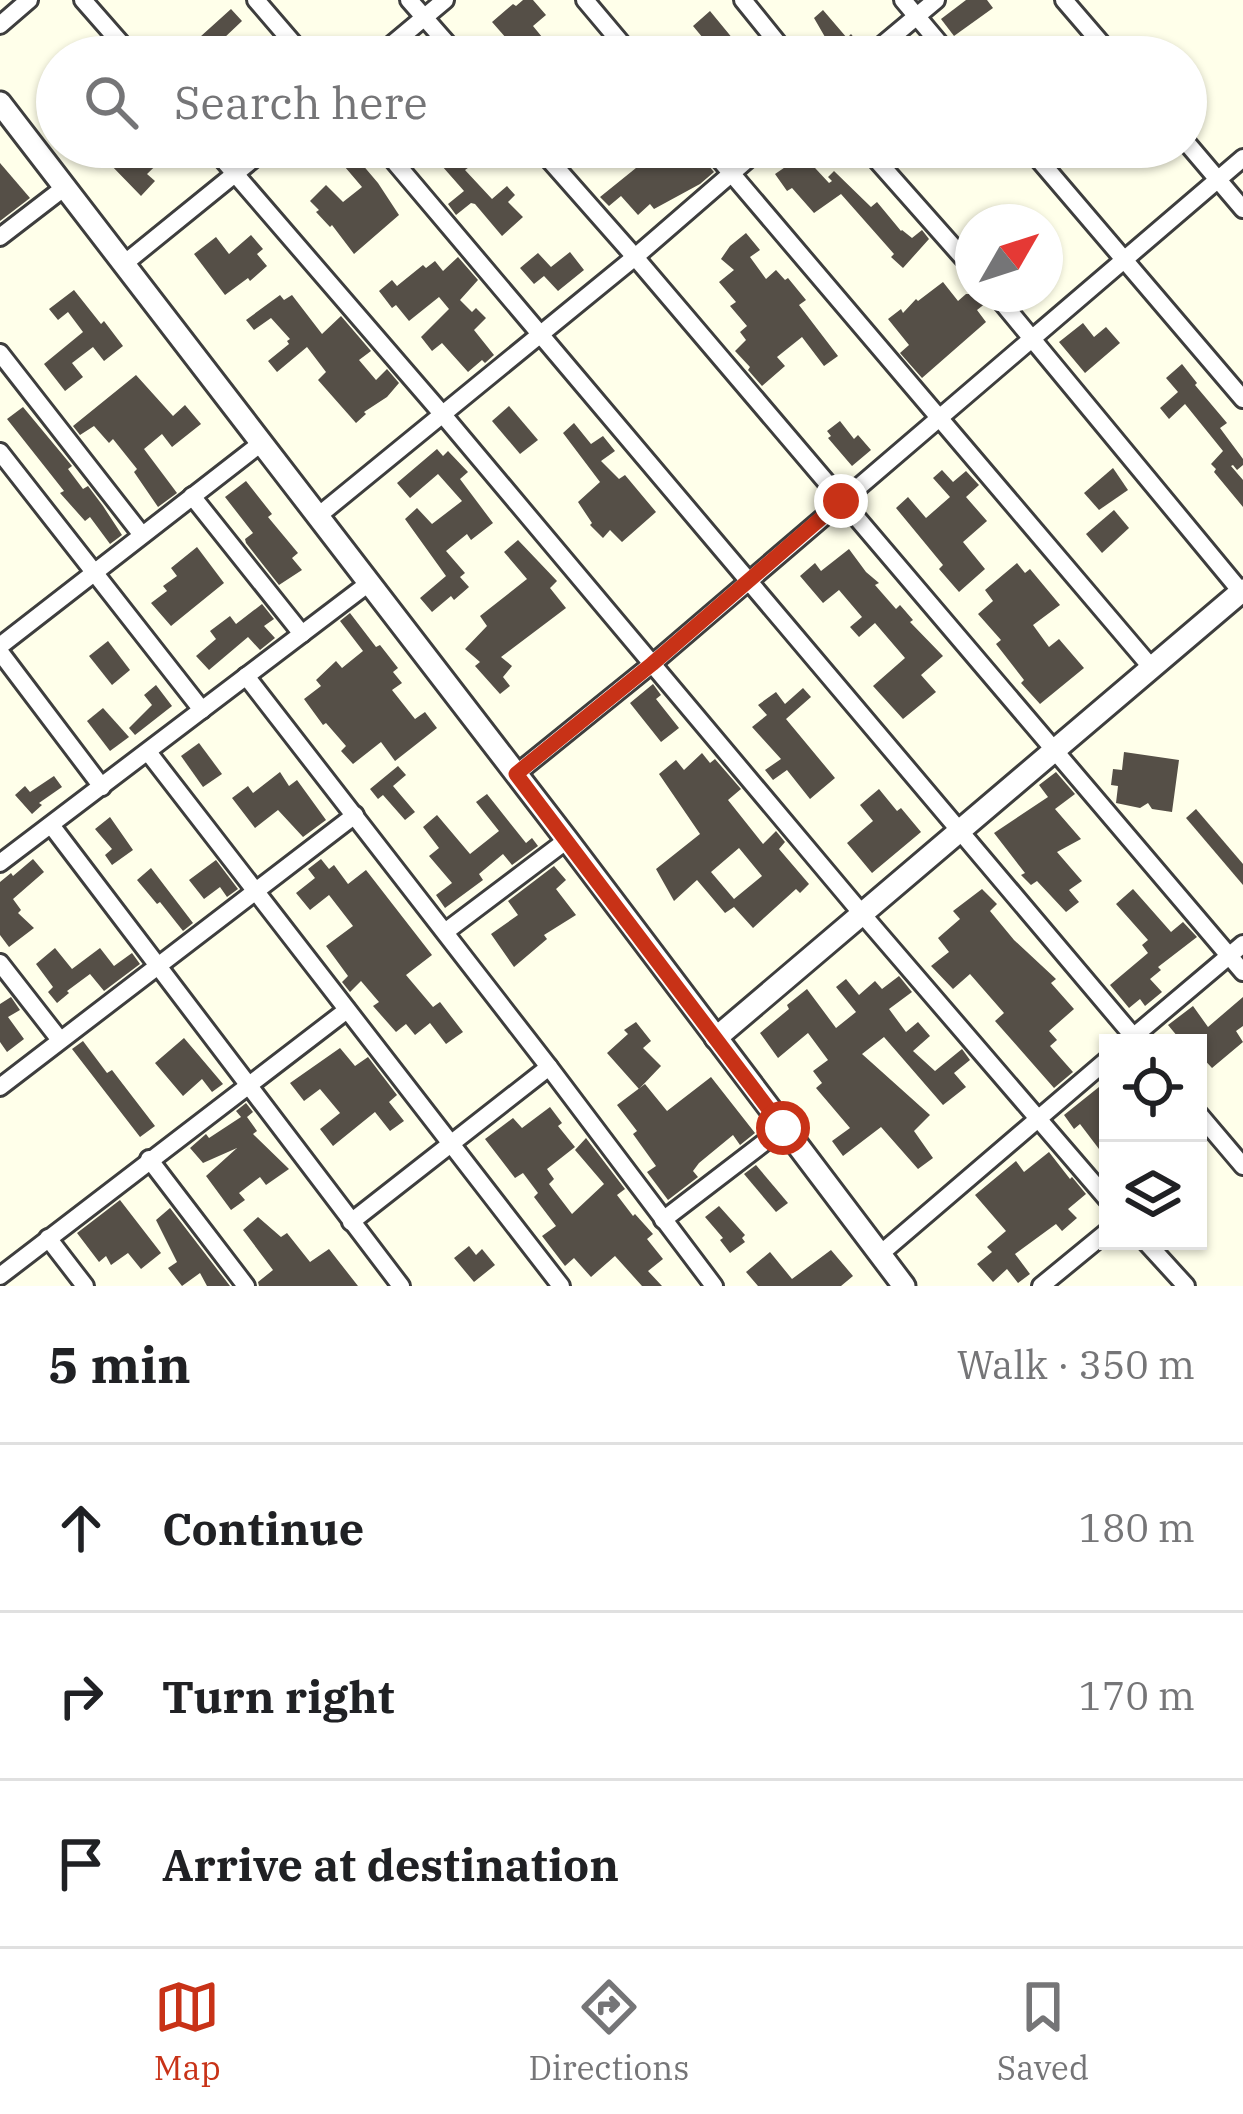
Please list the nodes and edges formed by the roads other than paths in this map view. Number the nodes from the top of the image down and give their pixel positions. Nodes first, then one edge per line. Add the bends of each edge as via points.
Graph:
1 (29, 0) edge
2 (83, 0) edge
3 (256, 0) edge
4 (410, 0) edge
5 (445, 0) edge
6 (585, 0) edge
7 (743, 0) edge
8 (903, 0) edge
9 (936, 0) edge
10 (1064, 0) edge
11 (916, 16) junction
12 (424, 18) junction
13 (0, 25) edge
14 (115, 36) edge
15 (287, 36) edge
16 (402, 36) edge
17 (440, 36) edge
18 (615, 36) edge
19 (772, 36) edge
20 (893, 36) edge
21 (933, 36) edge
22 (1095, 36) edge
23 (0, 103) edge
24 (36, 150) edge
25 (1243, 158) edge
26 (1207, 166) edge
27 (50, 168) edge
28 (231, 168) edge
29 (243, 168) edge
30 (400, 168) edge
31 (557, 168) edge
32 (726, 168) edge
33 (738, 168) edge
34 (884, 168) edge
35 (1046, 168) edge
36 (236, 174) junction
37 (731, 174) junction
38 (1218, 178) junction
39 (65, 187) junction
40 (1243, 209) edge
41 (0, 237) edge
42 (955, 248) edge
43 (635, 257) junction
44 (1125, 260) junction
45 (124, 263) junction
46 (1010, 312) edge
47 (540, 335) junction
48 (1033, 338) junction
49 (0, 353) edge
50 (1243, 399) edge
51 (444, 416) junction
52 (938, 419) junction
53 (260, 444) junction
54 (2, 458) edge
55 (192, 496) junction
56 (841, 501) junction
57 (318, 516) junction
58 (142, 535) junction
59 (94, 572) junction
60 (746, 581) junction
61 (369, 583) junction
62 (1242, 592) edge
63 (302, 634) junction
64 (0, 649) edge
65 (652, 664) junction
66 (1150, 667) junction
67 (246, 676) junction
68 (202, 710) junction
69 (1053, 751) junction
70 (148, 752) junction
71 (516, 774) junction
72 (102, 787) junction
73 (355, 814) junction
74 (51, 825) junction
75 (961, 832) junction
76 (567, 840) junction
77 (0, 862) edge
78 (254, 891) junction
79 (863, 915) junction
80 (446, 932) junction
81 (1236, 950) edge
82 (0, 962) edge
83 (158, 965) junction
84 (1243, 972) edge
85 (346, 1010) junction
86 (1127, 1034) edge
87 (1141, 1034) edge
88 (716, 1038) junction
89 (60, 1040) junction
90 (549, 1067) junction
91 (1099, 1067) edge
92 (248, 1083) junction
93 (0, 1087) edge
94 (1039, 1118) junction
95 (1207, 1124) edge
96 (783, 1128) junction
97 (452, 1142) junction
98 (148, 1160) junction
99 (1243, 1166) edge
100 (1099, 1189) edge
101 (663, 1220) junction
102 (351, 1222) junction
103 (48, 1238) junction
104 (1099, 1238) edge
105 (1152, 1250) edge
106 (879, 1255) junction
107 (0, 1276) edge
108 (85, 1286) edge
109 (246, 1286) edge
110 (401, 1286) edge
111 (561, 1286) edge
112 (714, 1286) edge
113 (904, 1286) edge
114 (1041, 1286) edge
115 (1186, 1286) edge

1 - 13 street
2 - 14 street
3 - 15 street
4 - 12 street
5 - 12 street
6 - 18 street
7 - 19 street
8 - 11 street
9 - 11 street
10 - 22 street
11 - 20 street
11 - 21 street
12 - 16 street
12 - 17 street
23 - 24 street
25 - 38 street
26 - 38 street
27 - 39 street
28 - 36 street
29 - 36 street
30 - 47 street
31 - 43 street
32 - 37 street
33 - 37 street
34 - 42 street
35 - 44 street
36 - 45 street
36 - 51 street
37 - 43 street
37 - 52 street
38 - 40 street
38 - 44 street
39 - 41 street
39 - 45 street
43 - 47 street
43 - 56 street
44 - 48 street
44 - 50 street
45 - 53 street
46 - 48 street
47 - 51 street
47 - 60 street
48 - 52 street
48 - 62 street
49 - 58 street
51 - 57 street
51 - 65 street
52 - 56 street
52 - 66 street
53 - 55 street
53 - 57 street
54 - 59 street
55 - 58 street
55 - 63 street
56 - 60 street
56 - 69 street
57 - 61 street
58 - 59 street
59 - 64 street
59 - 68 street
60 - 65 street
60 - 75 street
61 - 63 street
61 - 71 street
62 - 66 street
63 - 67 street
64 - 72 street
65 - 71 street
65 - 79 street
66 - 69 street
67 - 68 street
67 - 73 street
68 - 70 street
69 - 75 street
69 - 81 street
70 - 72 street
70 - 78 street
71 - 76 street
72 - 74 street
73 - 78 street
73 - 80 street
74 - 77 street
74 - 83 street
75 - 79 street
75 - 86 street
76 - 80 street
76 - 88 street
78 - 83 street
78 - 85 street
79 - 88 street
79 - 94 street
80 - 90 street
81 - 84 street
81 - 87 street
82 - 89 street
83 - 89 street
83 - 92 street
85 - 92 street
85 - 97 street
88 - 96 street
89 - 93 street
90 - 97 street
90 - 101 street
91 - 94 street
92 - 98 street
92 - 102 street
94 - 100 street
94 - 106 street
95 - 99 street
96 - 101 street
96 - 106 street
97 - 102 street
97 - 111 street
98 - 103 street
98 - 109 street
101 - 112 street
102 - 110 street
103 - 107 street
103 - 108 street
104 - 114 street
105 - 115 street
106 - 113 street

